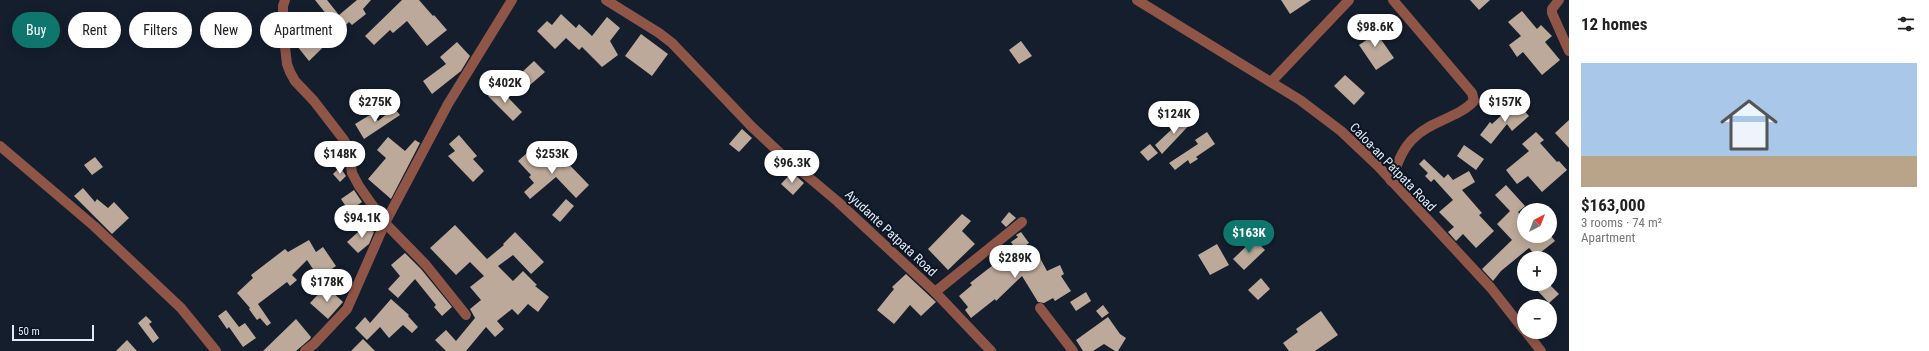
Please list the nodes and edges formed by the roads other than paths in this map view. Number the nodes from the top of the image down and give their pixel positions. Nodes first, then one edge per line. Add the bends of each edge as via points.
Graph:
1 (285, 0) edge
2 (512, 0) edge
3 (606, 0) edge
4 (1137, 0) edge
5 (1349, 0) edge
6 (1393, 0) edge
7 (1559, 0) edge
8 (1569, 51) edge
9 (1271, 82) junction
10 (0, 146) edge
11 (1391, 180) junction
12 (1022, 222) dead end
13 (385, 223) junction
14 (935, 292) junction
15 (1040, 308) dead end
16 (466, 315) dead end
17 (1517, 321) edge
18 (1531, 339) edge
19 (317, 348) edge
20 (216, 351) edge
21 (305, 351) edge
22 (991, 351) edge
23 (1073, 351) edge
24 (1541, 351) edge

1 - 13 street via 283,30 290,72 344,140 349,150 353,178
2 - 13 street via 448,104
3 - 14 street, Ayudante Patpata Road via 672,43 758,132
4 - 9 street, Caloa-an Patpata Road
5 - 9 street
6 - 11 street via 1472,92 1474,101 1415,136 1401,156
7 - 8 street via 1552,13
9 - 11 street, Caloa-an Patpata Road via 1341,131
10 - 20 street via 94,226 181,308
11 - 17 street, Caloa-an Patpata Road via 1491,288
12 - 14 street
13 - 16 street via 426,265
13 - 19 street via 347,309
14 - 22 street, Ayudante Patpata Road
15 - 23 street
18 - 24 street, Caloa-an Patpata Road
19 - 21 street

